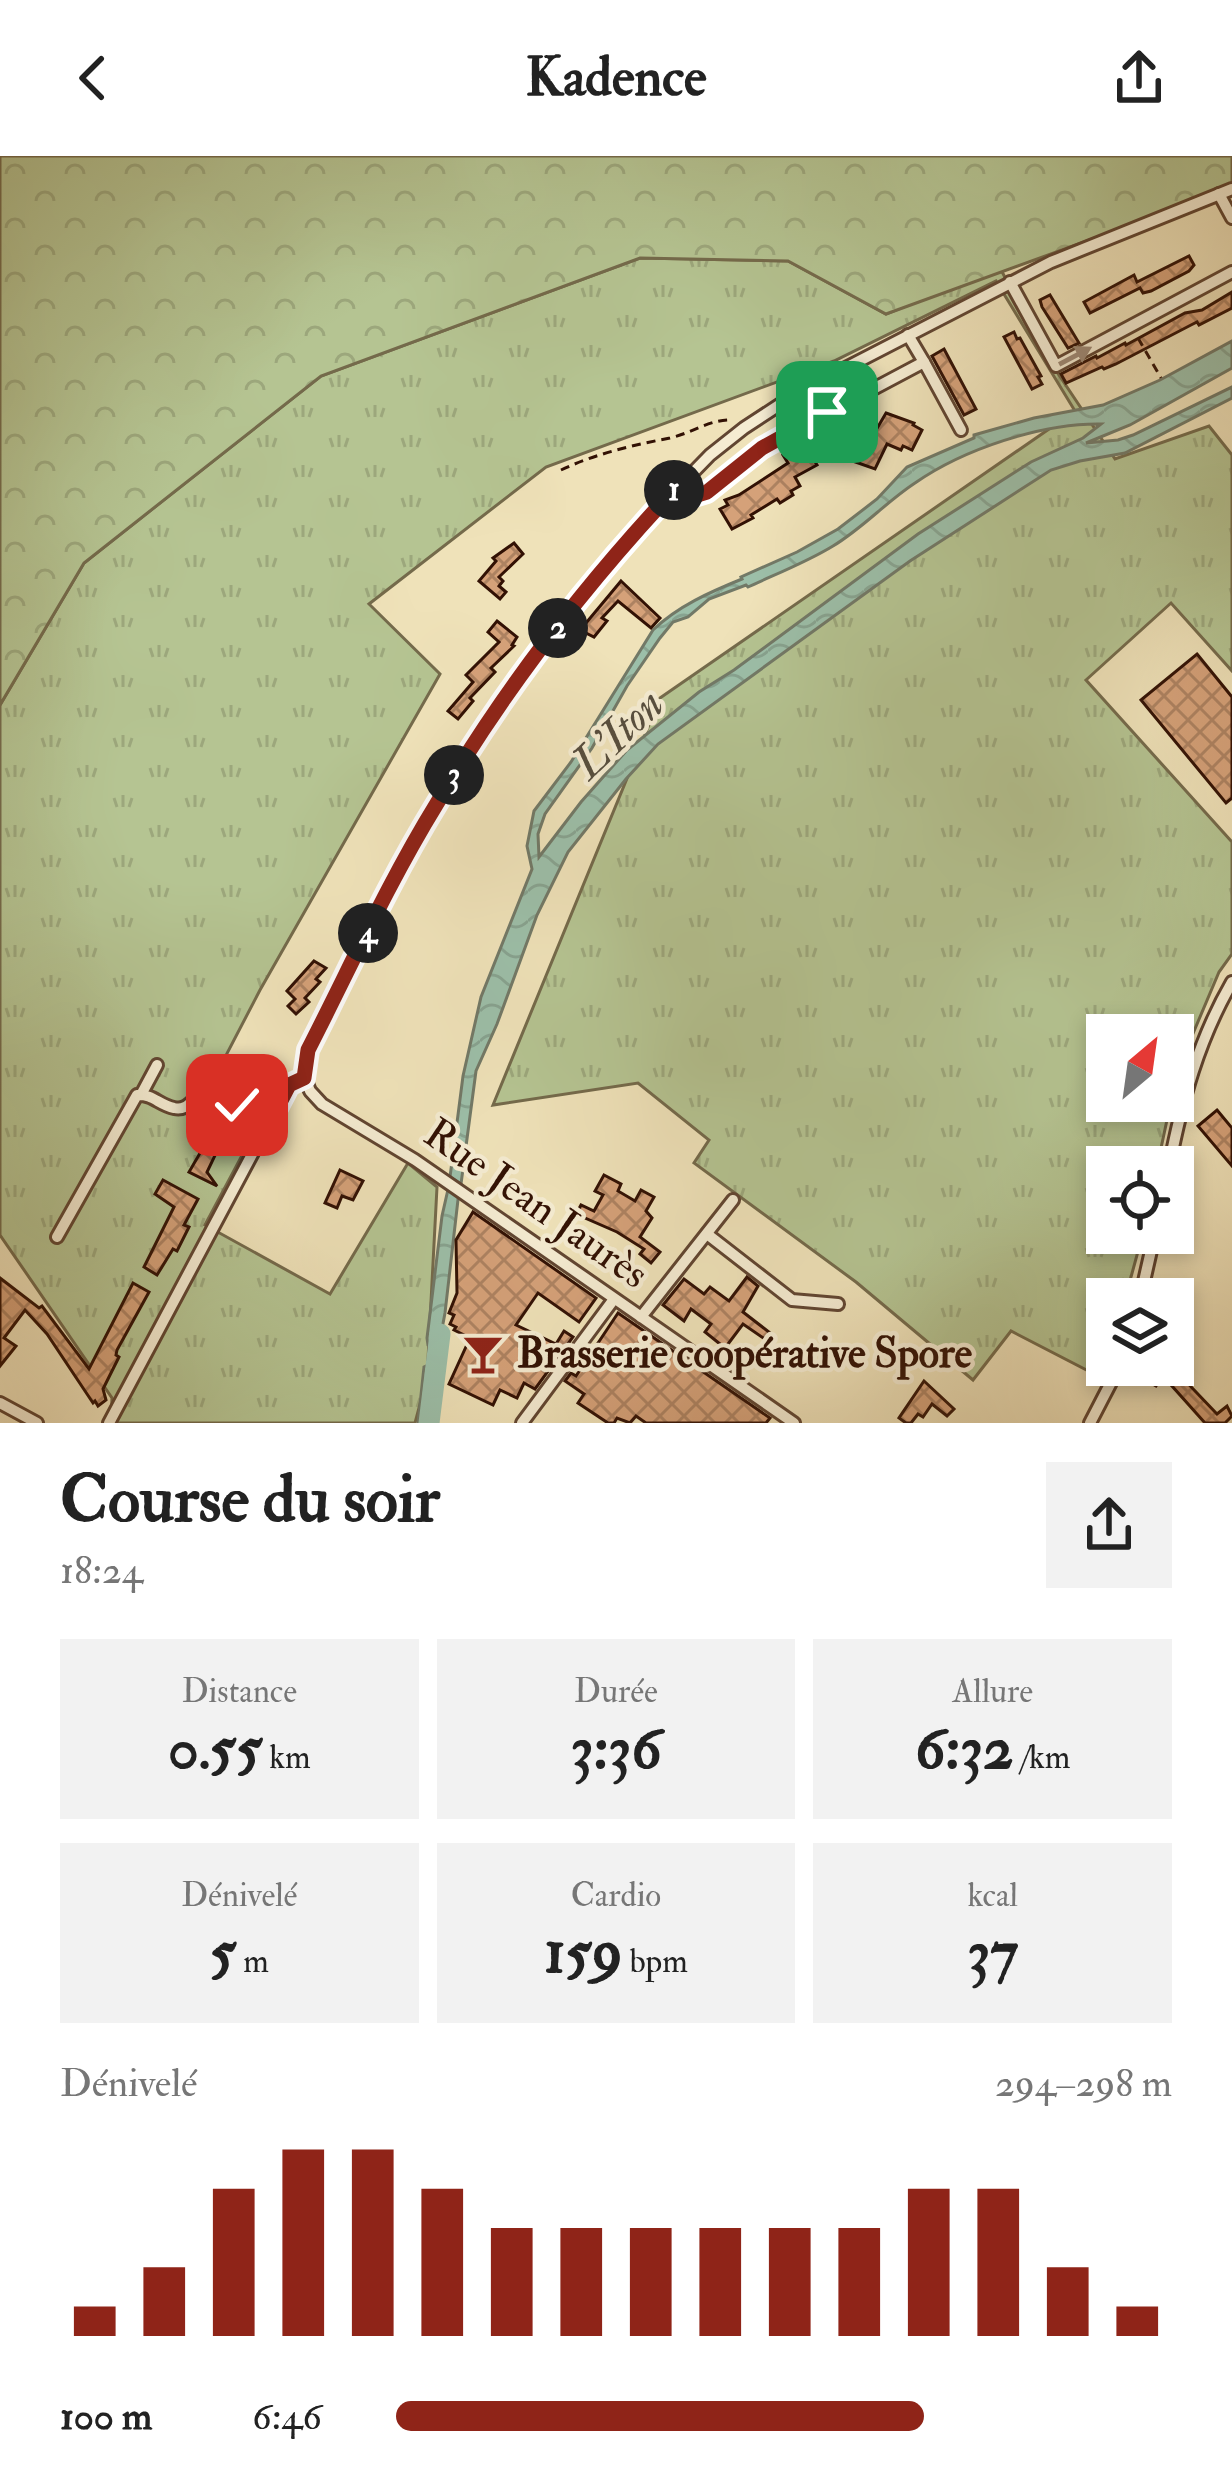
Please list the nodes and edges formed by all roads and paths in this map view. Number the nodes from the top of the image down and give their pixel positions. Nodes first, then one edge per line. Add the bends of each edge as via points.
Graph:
1 (1226, 192) edge
2 (1232, 218) edge
3 (1232, 272) edge
4 (1010, 282) junction
5 (1131, 326) junction
6 (908, 335) junction
7 (924, 362) junction
8 (1160, 378) dead end
9 (744, 428) junction
10 (962, 430) dead end
11 (561, 470) dead end
12 (674, 490) junction
13 (1232, 982) edge
14 (157, 1065) dead end
15 (304, 1078) junction
16 (142, 1094) junction
17 (263, 1135) junction
18 (1174, 1146) edge
19 (733, 1200) dead end
20 (707, 1234) junction
21 (57, 1237) dead end
22 (614, 1299) junction
23 (838, 1304) dead end
24 (641, 1316) junction
25 (1109, 1386) edge
26 (0, 1402) edge
27 (37, 1423) edge
28 (109, 1423) edge
29 (522, 1423) edge
30 (794, 1423) edge
31 (1090, 1423) edge

1 - 2 street
1 - 4 street
3 - 5 street
4 -> 5 street via 1056,366
4 - 6 street
5 - 8 path
6 - 7 street
6 - 9 street
7 - 10 street
7 - 12 street via 762,448 707,492
9 - 11 path via 731,418 715,421
9 - 12 street
12 - 15 street via 520,674 476,739 308,1050
13 - 18 street via 1189,1076
14 - 16 street
15 - 17 street via 289,1085
15 - 22 street, Rue Jean Jaurès via 322,1104
16 - 17 street via 175,1109 218,1092
16 - 21 street
17 - 28 street
19 - 20 street
20 - 23 street via 792,1300
20 - 24 street
22 - 24 street, Rue Jean Jaurès
22 - 29 street
24 - 30 street, Rue Jean Jaurès
25 - 31 street
26 - 27 street

